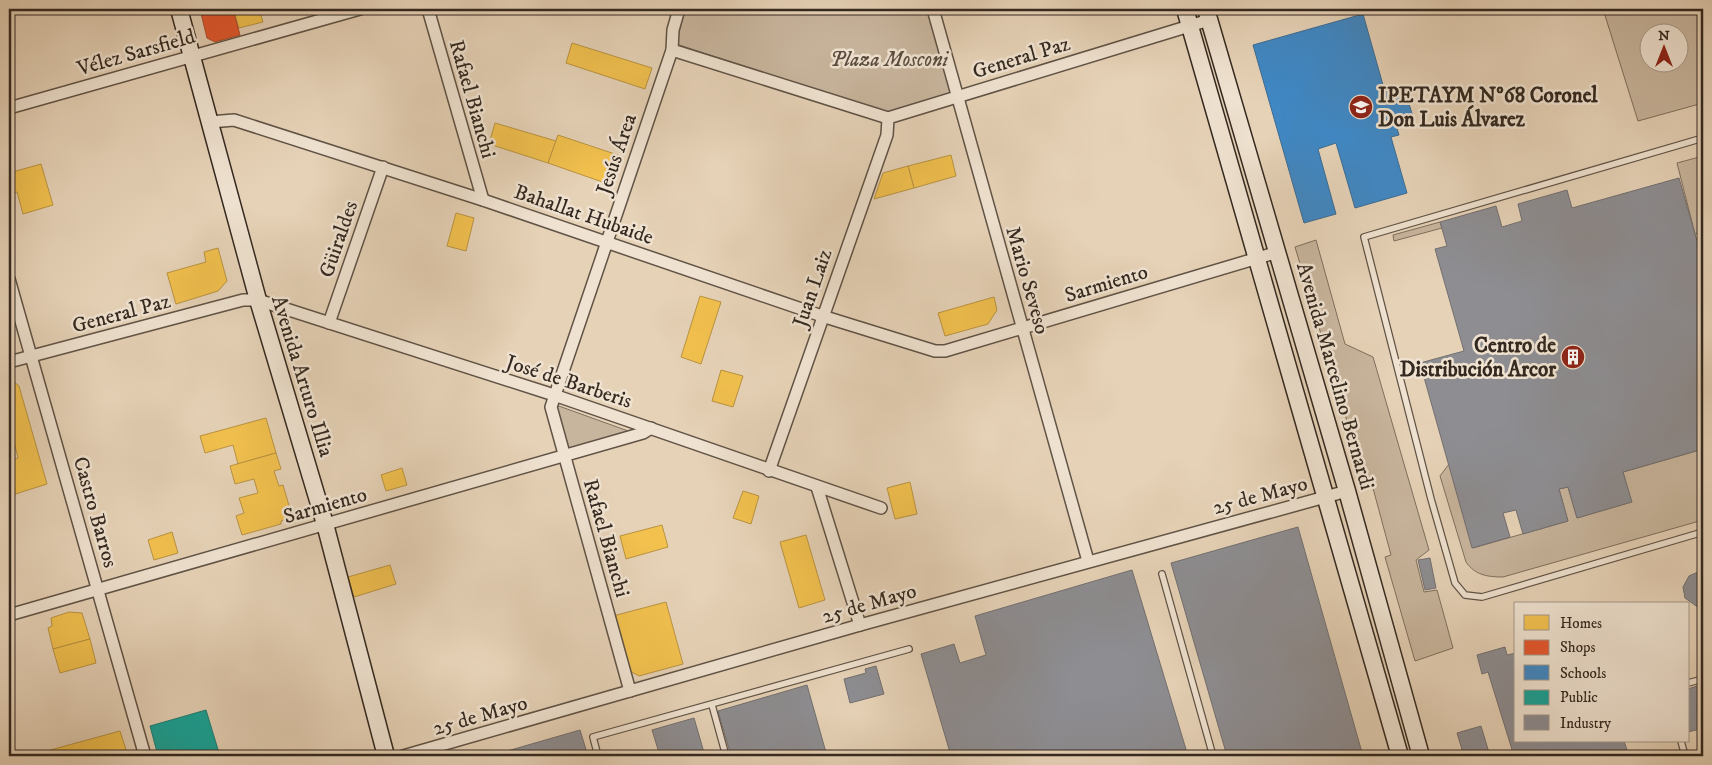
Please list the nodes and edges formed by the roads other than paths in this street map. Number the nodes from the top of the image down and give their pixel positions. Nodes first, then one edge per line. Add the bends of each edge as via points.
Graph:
1 (179, 9) edge
2 (360, 9) edge
3 (428, 9) edge
4 (679, 9) edge
5 (933, 9) edge
6 (1185, 9) edge
7 (1208, 14) edge
8 (1190, 26) junction
9 (672, 50) junction
10 (193, 56) junction
11 (957, 96) junction
12 (9, 108) edge
13 (888, 118) junction
14 (210, 122) junction
15 (1703, 138) edge
16 (383, 167) junction
17 (483, 200) junction
18 (606, 241) junction
19 (1278, 252) junction
20 (1257, 257) junction
21 (9, 279) edge
22 (250, 300) junction
23 (822, 316) junction
24 (329, 323) junction
25 (1021, 328) junction
26 (945, 351) joint
27 (31, 356) junction
28 (9, 362) edge
29 (554, 395) junction
30 (651, 428) junction
31 (565, 456) junction
32 (769, 471) junction
33 (817, 487) junction
34 (1347, 491) junction
35 (1326, 497) junction
36 (881, 508) dead end
37 (325, 524) junction
38 (1703, 532) edge
39 (1088, 561) junction
40 (1162, 574) dead end
41 (98, 589) junction
42 (9, 615) edge
43 (860, 625) junction
44 (909, 648) dead end
45 (1703, 678) edge
46 (1690, 682) edge
47 (630, 690) junction
48 (712, 705) junction
49 (1681, 742) edge
50 (145, 756) edge
51 (386, 756) edge
52 (403, 756) edge
53 (598, 756) edge
54 (726, 756) edge
55 (1213, 756) edge
56 (1400, 756) edge
57 (1421, 756) edge
58 (1685, 756) edge

1 - 10 main road, Avenida Arturo Illia
2 - 10 street, Vélez Sarsfield
3 - 17 street, Rafael Bianchi
4 - 9 street, Jesús Área
5 - 11 street, Mario Seveso
6 - 8 main road, Avenida Marcelino Bernardi
7 - 8 street, General Paz
7 - 19 main road, Avenida Marcelino Bernardi
8 - 11 street, General Paz
8 - 20 main road, Avenida Marcelino Bernardi
9 - 13 street
9 - 18 street, Jesús Área
10 - 12 street, Vélez Sarsfield
10 - 14 main road, Avenida Arturo Illia
11 - 13 street, General Paz
11 - 25 street, Mario Seveso
13 - 23 street, Juan Laiz via 887,134
14 - 16 street, Bahallat Hubaide via 234,120
14 - 22 main road, Avenida Arturo Illia
15 - 38 lane via 1364,237 1431,499 1455,583 1465,595 1482,597
16 - 17 street, Bahallat Hubaide
16 - 24 street, Güiraldes
17 - 18 street, Bahallat Hubaide
18 - 23 street, Bahallat Hubaide
18 - 29 street, Jesús Área
19 - 20 street, Sarmiento
19 - 34 main road, Avenida Marcelino Bernardi
20 - 25 street, Sarmiento
20 - 35 main road, Avenida Marcelino Bernardi
21 - 27 street, Castro Barros
22 - 24 street, José de Barberis
22 - 27 street, General Paz
22 - 37 main road, Avenida Arturo Illia
23 - 26 street, Bahallat Hubaide
23 - 32 street, Juan Laiz
24 - 29 street, José de Barberis
25 - 26 street, Sarmiento
25 - 39 street, Mario Seveso
27 - 28 street, General Paz
27 - 41 street, Castro Barros
29 - 30 street, José de Barberis
29 - 31 street, Rafael Bianchi via 552,412
30 - 31 street, Sarmiento
30 - 32 street, José de Barberis
31 - 37 street, Sarmiento
31 - 47 street, Rafael Bianchi
32 - 33 street, José de Barberis
33 - 36 street, José de Barberis
33 - 43 street
34 - 35 street, 25 de Mayo
34 - 57 main road, Avenida Marcelino Bernardi
35 - 39 street, 25 de Mayo
35 - 56 main road, Avenida Marcelino Bernardi
37 - 41 street, Sarmiento
37 - 51 main road, Avenida Arturo Illia
39 - 43 street, 25 de Mayo
40 - 55 lane
41 - 42 street, Sarmiento
41 - 50 street, Castro Barros
43 - 47 street, 25 de Mayo
44 - 48 lane
45 - 46 lane
47 - 52 street, 25 de Mayo
48 - 53 lane via 593,738
48 - 54 lane
49 - 58 lane

